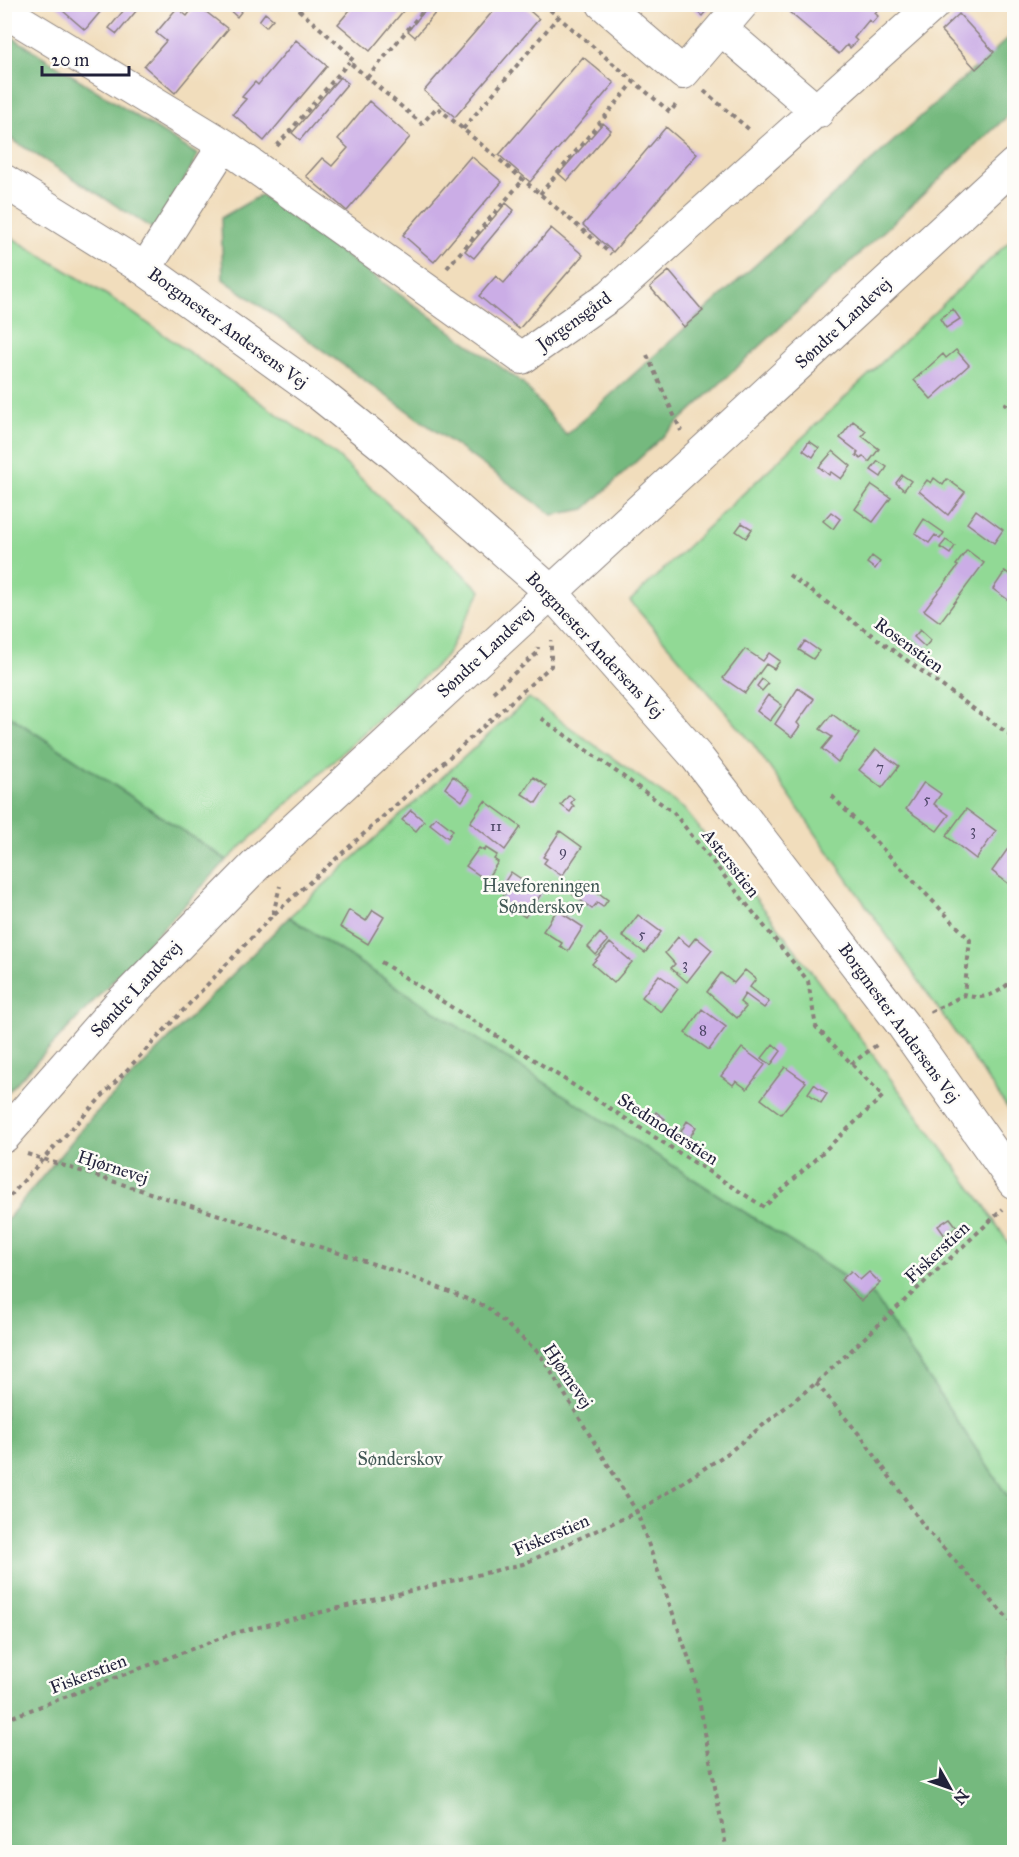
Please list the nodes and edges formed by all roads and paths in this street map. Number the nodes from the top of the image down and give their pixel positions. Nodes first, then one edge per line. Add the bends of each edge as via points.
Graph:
1 (429, 4) edge
2 (543, 4) edge
3 (603, 4) edge
4 (742, 4) edge
5 (934, 4) edge
6 (294, 5) edge
7 (4, 11) edge
8 (558, 17) junction
9 (721, 29) junction
10 (349, 62) junction
11 (367, 78) junction
12 (689, 78) junction
13 (634, 82) junction
14 (818, 112) junction
15 (463, 129) junction
16 (224, 145) junction
17 (773, 151) junction
18 (1014, 165) edge
19 (258, 169) junction
20 (523, 180) junction
21 (4, 181) edge
22 (540, 194) junction
23 (146, 269) junction
24 (634, 274) junction
25 (428, 291) junction
26 (647, 355) dead end
27 (1004, 403) dead end
28 (1014, 411) edge
29 (693, 462) junction
30 (789, 575) dead end
31 (550, 591) junction
32 (541, 718) dead end
33 (1014, 738) edge
34 (832, 796) dead end
35 (381, 962) dead end
36 (1014, 979) edge
37 (964, 995) junction
38 (903, 1025) junction
39 (851, 1064) joint
40 (14, 1144) edge
41 (43, 1159) junction
42 (1010, 1194) edge
43 (4, 1203) edge
44 (816, 1383) junction
45 (637, 1512) junction
46 (1014, 1625) edge
47 (4, 1720) edge
48 (727, 1852) edge

1 - 11 path
2 - 8 path
3 - 12 street
4 - 9 street
5 - 14 street, Jørgensgård
6 - 10 path via 353,57
7 - 16 street, Jørgensgård
8 - 13 path
8 - 15 path
9 - 12 street
9 - 14 street
10 - 11 path
10 - 19 path
11 - 15 path via 422,124 437,107
12 - 13 path via 670,112
12 - 17 path
13 - 22 path
14 - 17 street, Jørgensgård
15 - 20 path
16 - 19 street, Jørgensgård
16 - 23 street
17 - 24 street, Jørgensgård
18 - 29 street, Søndre Landevej
19 - 25 street, Jørgensgård
20 - 22 path
20 - 25 path
21 - 23 street, Borgmester Andersens Vej
22 - 24 path
23 - 31 street, Borgmester Andersens Vej via 321,395 397,456
24 - 25 street, Jørgensgård via 522,358
26 - 29 path
27 - 28 path
29 - 31 street, Søndre Landevej
30 - 33 path, Rosenstien
31 - 38 street, Borgmester Andersens Vej via 696,756
31 - 40 street, Søndre Landevej via 260,861 117,1007
31 - 41 path via 551,666 272,916
32 - 39 path, Astersstien via 673,812 808,981 816,1027
34 - 37 path via 970,940
35 - 39 path, Stedmoderstien via 764,1207 883,1096
36 - 37 path via 1000,992 978,999
37 - 38 path
38 - 42 street, Borgmester Andersens Vej
40 - 41 path, Hjørnevej
41 - 43 path
41 - 45 path, Hjørnevej via 402,1273 487,1307 540,1354
42 - 44 path, Fiskerstien
44 - 45 path, Fiskerstien via 728,1453
44 - 46 path via 864,1440 926,1528
45 - 47 path, Fiskerstien via 523,1564 234,1633
45 - 48 path, Hjørnevej via 694,1673

